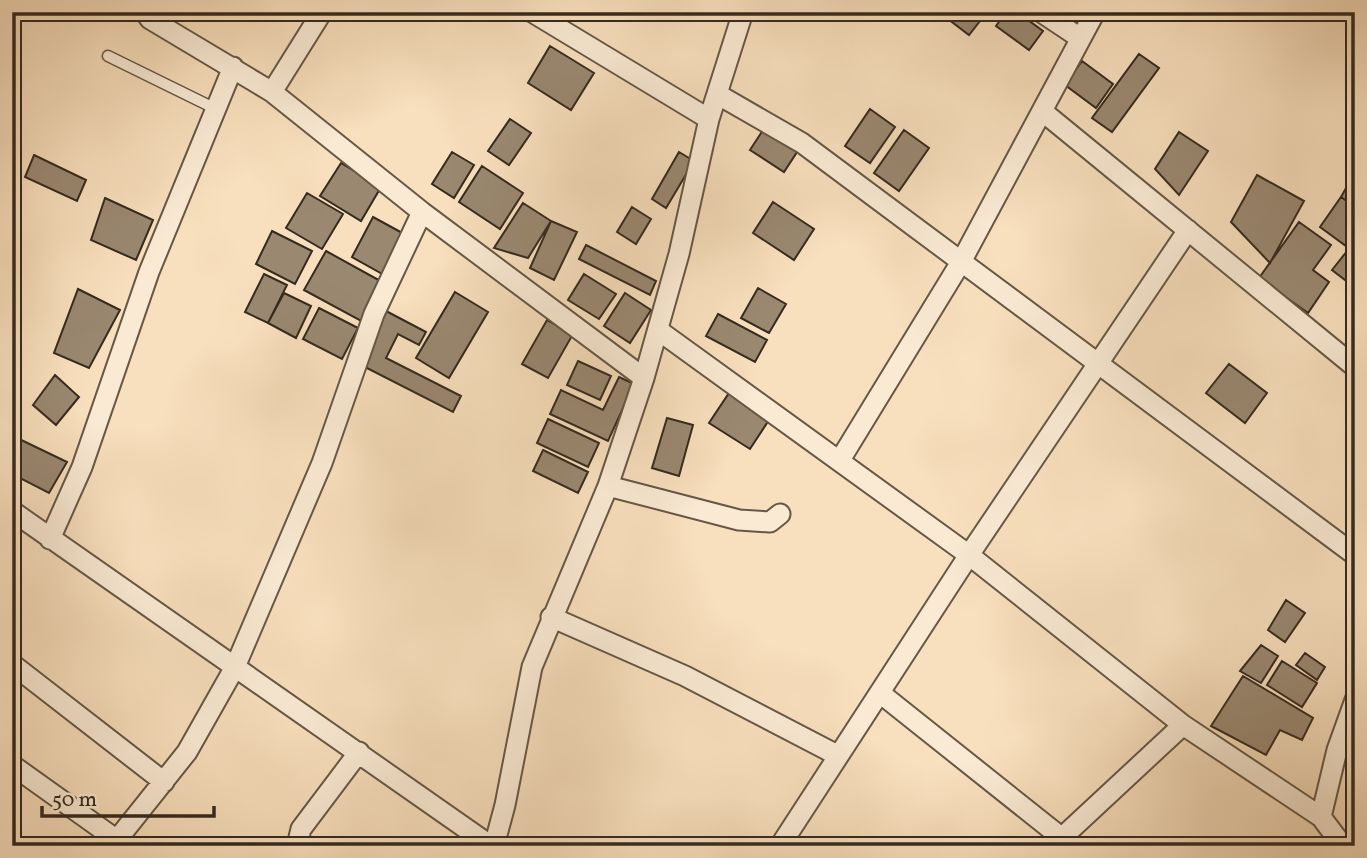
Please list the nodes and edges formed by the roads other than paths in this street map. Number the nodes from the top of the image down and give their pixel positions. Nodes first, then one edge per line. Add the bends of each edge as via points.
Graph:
1 (145, 12) edge
2 (322, 12) edge
3 (532, 12) edge
4 (743, 12) edge
5 (1041, 12) edge
6 (1096, 12) edge
7 (1080, 38) junction
8 (108, 56) dead end
9 (233, 67) junction
10 (272, 92) junction
11 (716, 94) junction
12 (216, 109) junction
13 (1042, 111) junction
14 (709, 119) junction
15 (422, 212) junction
16 (1188, 230) junction
17 (961, 262) junction
18 (658, 330) junction
19 (1097, 364) junction
20 (1355, 367) edge
21 (644, 378) junction
22 (840, 460) junction
23 (608, 486) junction
24 (12, 511) edge
25 (780, 514) dead end
26 (50, 538) junction
27 (969, 555) junction
28 (1355, 555) edge
29 (551, 617) junction
30 (12, 664) edge
31 (236, 667) junction
32 (880, 693) junction
33 (1355, 700) edge
34 (1183, 725) junction
35 (359, 752) junction
36 (837, 755) junction
37 (12, 765) edge
38 (164, 782) junction
39 (1321, 817) junction
40 (1058, 842) edge
41 (115, 843) edge
42 (297, 846) edge
43 (492, 846) edge
44 (780, 846) edge
45 (1343, 846) edge

1 - 9 street
2 - 10 street
3 - 14 street
4 - 11 street
5 - 7 street
6 - 7 street
7 - 13 street
8 - 12 lane
9 - 10 street
9 - 12 street
10 - 15 street
11 - 14 street
11 - 17 street via 802,143
12 - 26 street via 149,272 82,467
13 - 16 street
13 - 17 street
14 - 18 street
15 - 21 street
15 - 31 street via 374,314 322,463
16 - 19 street
16 - 20 street
17 - 19 street
17 - 22 street
18 - 21 street
18 - 22 street
19 - 27 street
19 - 28 street
21 - 23 street
22 - 27 street
23 - 25 street via 739,520 769,522
23 - 29 street
24 - 26 street
26 - 31 street
27 - 32 street
27 - 34 street
29 - 36 street via 676,672
29 - 43 street via 532,667 505,806
30 - 38 street
31 - 35 street
31 - 38 street via 187,752
32 - 36 street
32 - 40 street
33 - 39 street
34 - 39 street
34 - 40 street
35 - 42 street via 301,829
35 - 43 street
36 - 44 street
37 - 41 street
38 - 41 street
39 - 45 street

